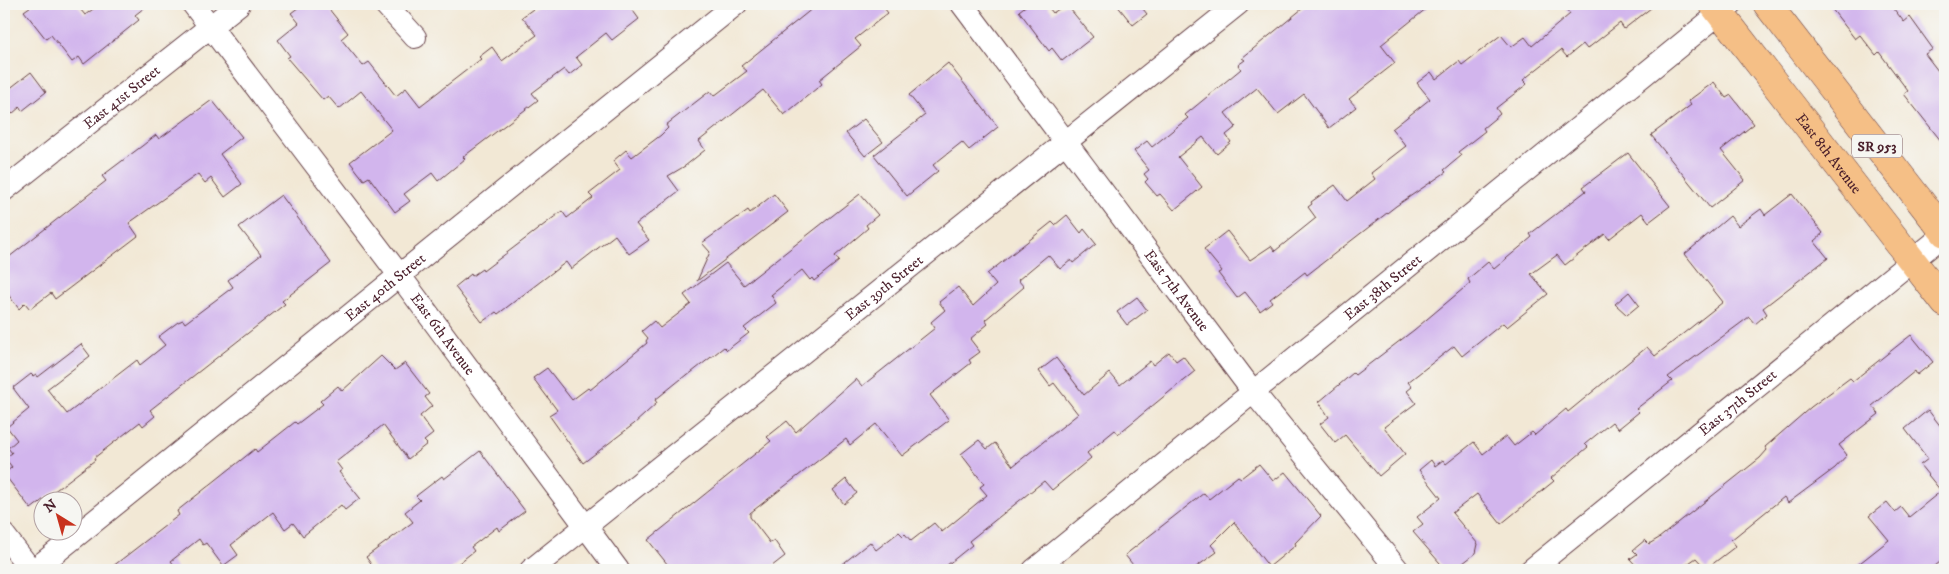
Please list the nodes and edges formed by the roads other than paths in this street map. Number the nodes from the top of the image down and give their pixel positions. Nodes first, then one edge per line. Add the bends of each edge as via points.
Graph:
1 (193, 4) edge
2 (239, 4) edge
3 (385, 4) edge
4 (736, 4) edge
5 (962, 4) edge
6 (1238, 4) edge
7 (1767, 4) edge
8 (1721, 7) edge
9 (211, 27) junction
10 (415, 37) dead end
11 (1067, 141) junction
12 (4, 190) edge
13 (1945, 233) edge
14 (1913, 260) junction
15 (400, 276) junction
16 (1945, 303) edge
17 (1254, 393) junction
18 (585, 527) junction
19 (4, 535) edge
20 (33, 570) edge
21 (531, 570) edge
22 (618, 570) edge
23 (1034, 570) edge
24 (1398, 570) edge
25 (1532, 570) edge

1 - 9 street, East 6th Avenue
2 - 9 street, East 41st Street
3 - 10 street
4 - 15 street, East 40th Street
5 - 11 street, East 7th Avenue
6 - 11 street, East 39th Street
7 - 13 main road, SR 953
8 - 14 main road, East 8th Avenue / SR 953
8 - 17 street, East 38th Street
9 - 12 street, East 41st Street
9 - 15 street, East 6th Avenue
11 - 17 street, East 7th Avenue
11 - 18 street, East 39th Street
13 - 14 street, East 37th Street
14 - 16 main road, East 8th Avenue / SR 953
14 - 25 street, East 37th Street
15 - 18 street, East 6th Avenue
15 - 20 street, East 40th Street
17 - 23 street, East 38th Street
17 - 24 street, East 7th Avenue
18 - 21 street, East 39th Street
18 - 22 street, East 6th Avenue
19 - 20 street

